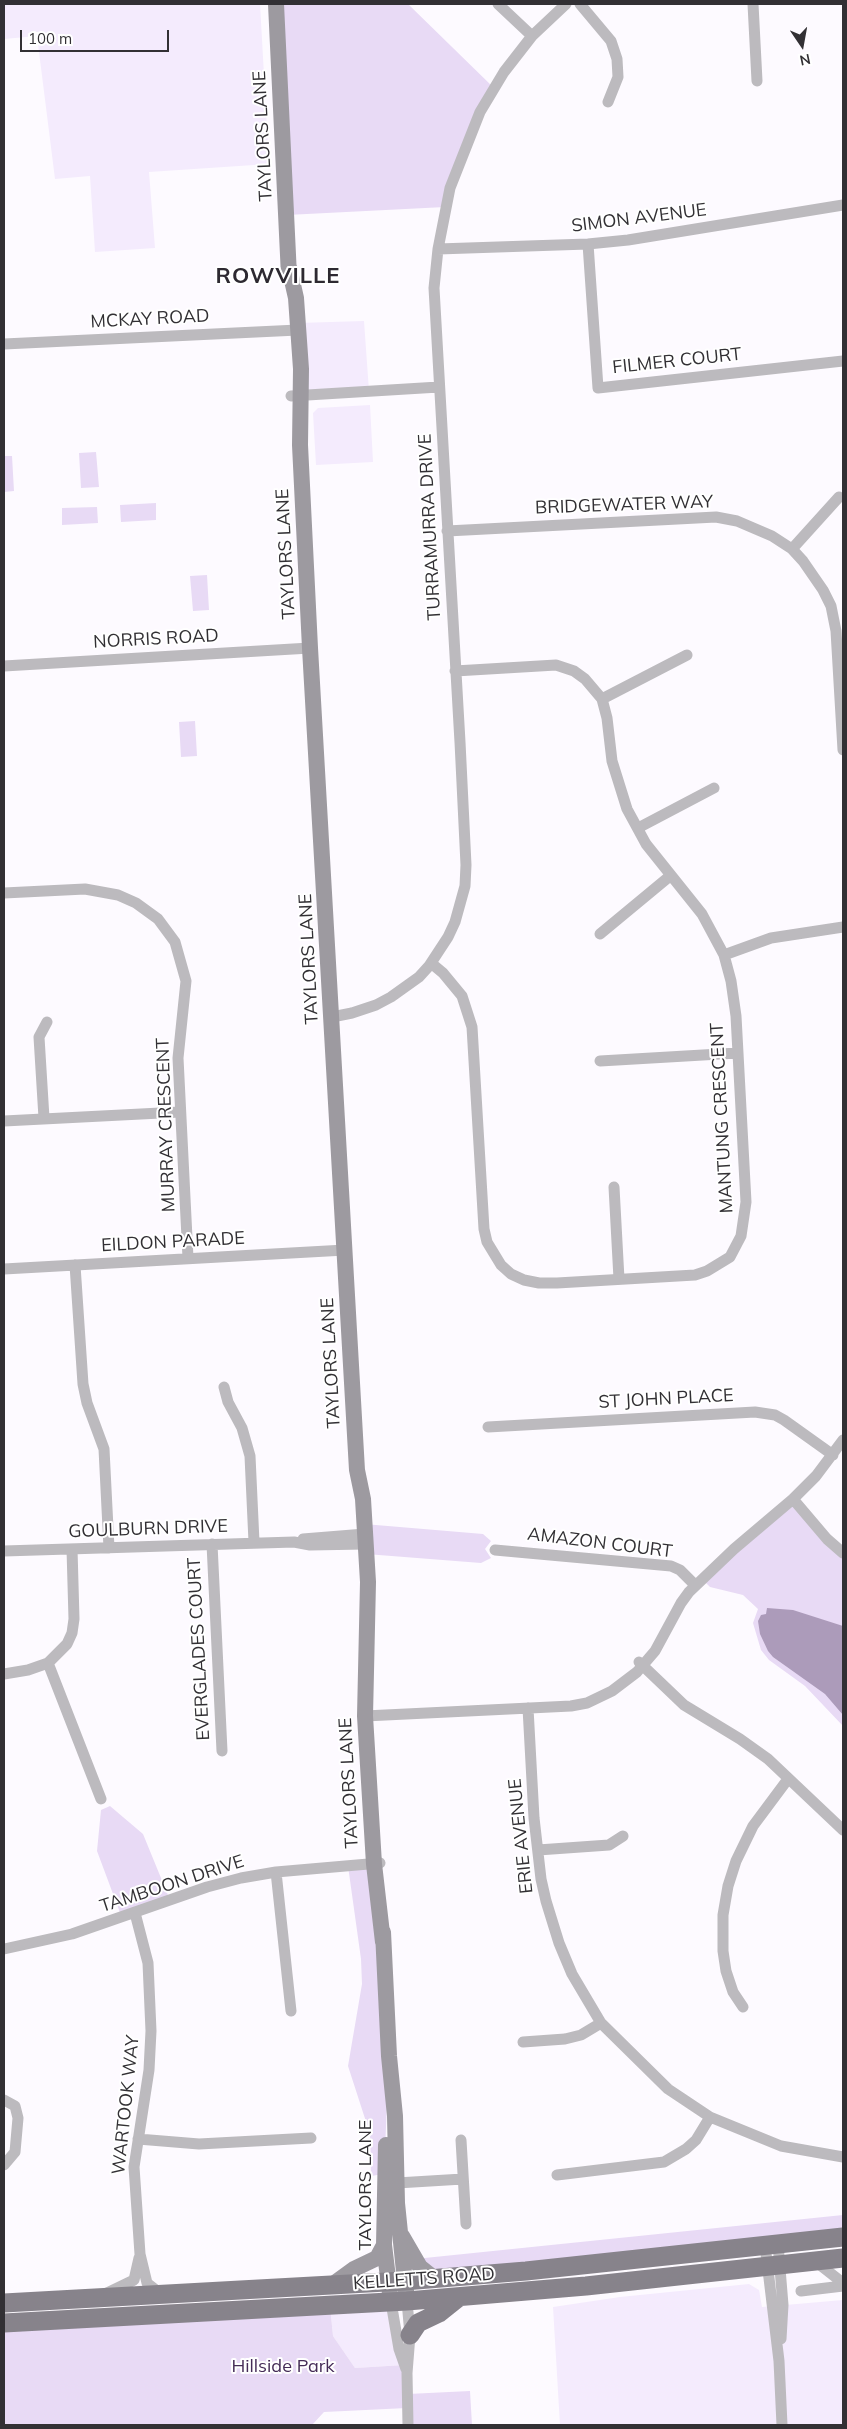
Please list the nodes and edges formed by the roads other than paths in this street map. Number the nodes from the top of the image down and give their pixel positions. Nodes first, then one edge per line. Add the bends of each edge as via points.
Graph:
1 (276, 4) edge
2 (498, 4) edge
3 (566, 4) edge
4 (580, 4) edge
5 (753, 4) edge
6 (532, 36) junction
7 (757, 81) dead end
8 (608, 102) dead end
9 (843, 205) edge
10 (588, 244) junction
11 (438, 249) junction
12 (293, 330) junction
13 (4, 344) edge
14 (843, 361) edge
15 (440, 387) junction
16 (297, 396) junction
17 (839, 498) dead end
18 (447, 531) junction
19 (792, 550) junction
20 (840, 631) edge
21 (310, 648) junction
22 (687, 655) dead end
23 (4, 666) edge
24 (455, 671) junction
25 (602, 699) junction
26 (843, 750) edge
27 (714, 788) dead end
28 (638, 828) junction
29 (670, 876) junction
30 (4, 893) edge
31 (843, 927) edge
32 (600, 934) dead end
33 (724, 955) junction
34 (431, 963) junction
35 (332, 1017) junction
36 (46, 1022) dead end
37 (737, 1053) junction
38 (600, 1061) dead end
39 (180, 1112) junction
40 (44, 1118) junction
41 (4, 1121) edge
42 (614, 1187) dead end
43 (345, 1250) junction
44 (188, 1258) junction
45 (75, 1265) junction
46 (4, 1269) edge
47 (619, 1279) junction
48 (224, 1387) dead end
49 (488, 1427) dead end
50 (843, 1440) edge
51 (833, 1455) junction
52 (793, 1499) junction
53 (361, 1539) junction
54 (254, 1542) junction
55 (212, 1544) junction
56 (109, 1548) junction
57 (72, 1549) junction
58 (495, 1550) dead end
59 (4, 1551) edge
60 (843, 1553) edge
61 (693, 1583) junction
62 (48, 1663) junction
63 (641, 1663) junction
64 (4, 1674) edge
65 (528, 1708) junction
66 (370, 1716) junction
67 (222, 1751) dead end
68 (788, 1779) junction
69 (101, 1799) dead end
70 (843, 1830) edge
71 (624, 1836) dead end
72 (538, 1850) junction
73 (378, 1863) junction
74 (276, 1872) junction
75 (135, 1913) junction
76 (4, 1949) edge
77 (743, 2007) dead end
78 (291, 2011) dead end
79 (601, 2023) junction
80 (523, 2042) dead end
81 (4, 2100) edge
82 (710, 2118) junction
83 (138, 2138) junction
84 (311, 2138) dead end
85 (461, 2140) dead end
86 (843, 2157) edge
87 (4, 2165) edge
88 (558, 2175) dead end
89 (463, 2180) junction
90 (390, 2183) junction
91 (466, 2224) dead end
92 (399, 2229) junction
93 (843, 2236) edge
94 (384, 2245) junction
95 (771, 2245) junction
96 (140, 2254) junction
97 (843, 2258) edge
98 (815, 2260) junction
99 (774, 2265) junction
100 (435, 2278) junction
101 (396, 2281) junction
102 (843, 2284) edge
103 (332, 2285) junction
104 (801, 2291) dead end
105 (161, 2294) junction
106 (459, 2297) junction
107 (96, 2298) junction
108 (399, 2302) junction
109 (4, 2303) edge
110 (4, 2323) edge
111 (410, 2335) junction
112 (407, 2373) junction
113 (408, 2425) edge
114 (782, 2425) edge

1 - 12 main road, TAYLORS LANE
2 - 6 street
3 - 6 street, TURRAMURRA DRIVE
4 - 8 street via 611,42 618,59 618,77
5 - 7 street
6 - 11 street, TURRAMURRA DRIVE via 494,88 462,152 445,207
9 - 10 street, SIMON AVENUE
10 - 11 street, SIMON AVENUE
10 - 14 street, FILMER COURT via 598,388
11 - 15 street, TURRAMURRA DRIVE via 434,288
12 - 13 street, MCKAY ROAD
12 - 16 main road, TAYLORS LANE
15 - 16 street
15 - 18 street, TURRAMURRA DRIVE
16 - 21 main road, TAYLORS LANE
17 - 19 street
18 - 19 street, BRIDGEWATER WAY via 716,517 752,526
18 - 24 street, TURRAMURRA DRIVE
19 - 20 street, BRIDGEWATER WAY via 823,590
20 - 26 street, BRIDGEWATER WAY
21 - 23 street, NORRIS ROAD
21 - 35 main road, TAYLORS LANE
22 - 25 street
24 - 25 street, MANTUNG CRESCENT via 556,665 585,679
24 - 34 street, TURRAMURRA DRIVE via 465,886 455,922
25 - 28 street, MANTUNG CRESCENT via 616,774 627,809
27 - 28 street
28 - 29 street, MANTUNG CRESCENT
29 - 32 street
29 - 33 street, MANTUNG CRESCENT via 702,914
30 - 39 street, MURRAY CRESCENT via 99,890 136,903 158,919 174,942 186,981 178,1044
31 - 33 street via 771,938
33 - 37 street, MANTUNG CRESCENT via 732,990
34 - 35 street, TURRAMURRA DRIVE via 391,997 364,1010
34 - 47 street, MANTUNG CRESCENT via 458,991 472,1027 484,1229 493,1254 511,1274 539,1283
35 - 43 main road, TAYLORS LANE
36 - 40 street via 39,1037
37 - 38 street
37 - 47 street, MANTUNG CRESCENT via 746,1202 744,1228 735,1250 715,1267 695,1274
39 - 40 street
39 - 44 street, MURRAY CRESCENT
40 - 41 street
42 - 47 street
43 - 44 street, EILDON PARADE
43 - 53 main road, TAYLORS LANE via 357,1470 354,1500
44 - 45 street, EILDON PARADE
45 - 46 street, EILDON PARADE
45 - 56 street via 83,1384 104,1449
48 - 54 street via 250,1456
49 - 51 street, ST JOHN PLACE via 755,1412 784,1420
50 - 51 street
51 - 52 street
52 - 60 street
52 - 61 street
53 - 54 street, GOULBURN DRIVE via 310,1545
53 - 66 main road, TAYLORS LANE via 358,1584 366,1631
54 - 55 street, GOULBURN DRIVE
55 - 56 street, GOULBURN DRIVE
55 - 67 street, EVERGLADES COURT
56 - 57 street, GOULBURN DRIVE
57 - 59 street, GOULBURN DRIVE
57 - 62 street via 72,1633 59,1654
58 - 61 street, AMAZON COURT via 671,1566
61 - 63 street via 662,1640
62 - 64 street
62 - 69 street
63 - 65 street via 626,1682 600,1697 587,1702
63 - 68 street via 680,1702 753,1748
65 - 66 street
65 - 72 street, ERIE AVENUE
66 - 73 main road, TAYLORS LANE
68 - 70 street
68 - 77 street via 748,1834 728,1886 723,1915 723,1951 733,1992
71 - 72 street via 609,1845
72 - 79 street, ERIE AVENUE via 546,1901 559,1943 572,1974
73 - 74 street, TAMBOON DRIVE
73 - 90 main road, TAYLORS LANE via 395,2116
74 - 75 street, TAMBOON DRIVE via 207,1887
74 - 78 street
75 - 76 street, TAMBOON DRIVE via 72,1934
75 - 83 street, WARTOOK WAY via 148,1963 151,2031 149,2070
79 - 80 street via 581,2035 565,2039
79 - 82 street, ERIE AVENUE via 668,2089
81 - 87 street via 15,2106 18,2118 15,2152
82 - 86 street, ERIE AVENUE via 781,2146
82 - 88 street via 696,2140 664,2162
83 - 84 street via 199,2144
83 - 96 street, WARTOOK WAY via 134,2167
85 - 89 street
89 - 90 street
89 - 91 street
90 - 92 main road, TAYLORS LANE
90 - 94 main road, TAYLORS LANE
92 - 100 main road via 420,2267
92 - 101 main road, TAYLORS LANE
93 - 95 main road, KELLETTS ROAD
94 - 101 main road, TAYLORS LANE
94 - 103 main road via 377,2258
95 - 99 street
95 - 100 main road, KELLETTS ROAD
96 - 105 street, WARTOOK WAY via 148,2283
96 - 107 street via 134,2280
97 - 98 main road, KELLETTS ROAD
98 - 99 main road, KELLETTS ROAD
98 - 102 street
99 - 106 main road, KELLETTS ROAD
99 - 114 street via 783,2323 779,2361
100 - 101 main road, KELLETTS ROAD
101 - 103 main road, KELLETTS ROAD
101 - 108 main road, TAYLORS LANE
102 - 104 street
103 - 105 main road, KELLETTS ROAD
105 - 107 main road, KELLETTS ROAD
106 - 108 main road, KELLETTS ROAD
106 - 111 main road via 418,2323
107 - 109 main road, KELLETTS ROAD
108 - 110 main road, KELLETTS ROAD
108 - 111 street, TAYLORS LANE
108 - 112 street, TAYLORS LANE via 399,2349
111 - 112 street, TAYLORS LANE
112 - 113 street, TAYLORS LANE

